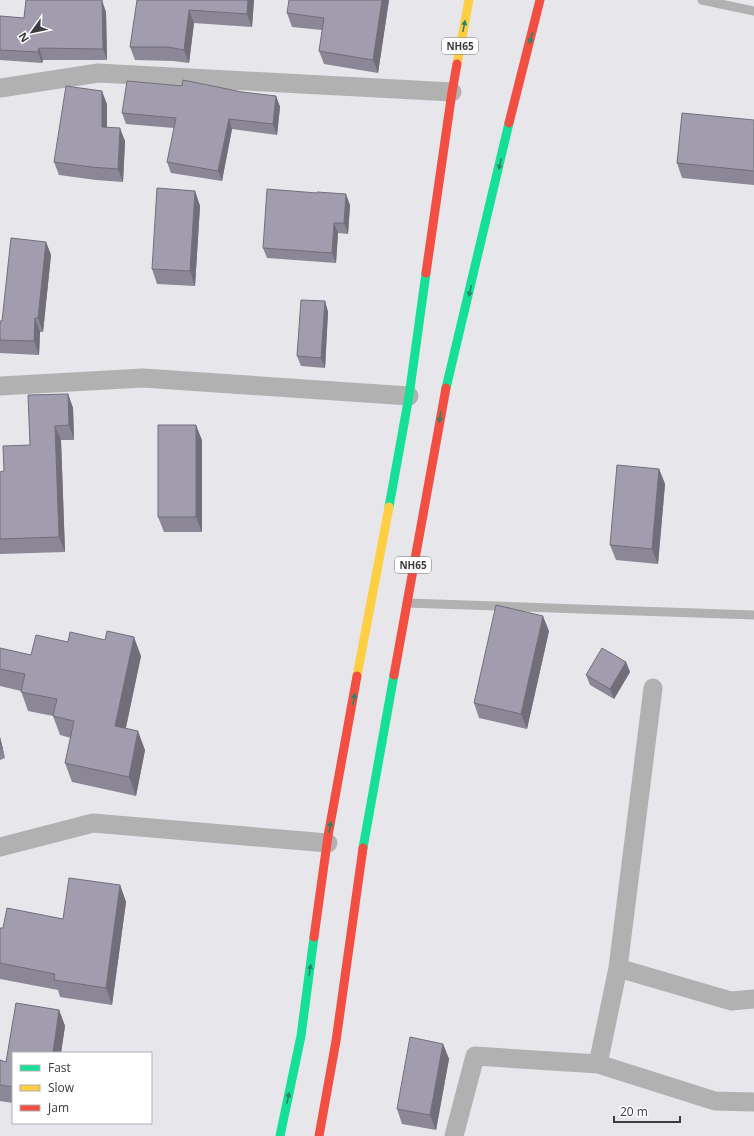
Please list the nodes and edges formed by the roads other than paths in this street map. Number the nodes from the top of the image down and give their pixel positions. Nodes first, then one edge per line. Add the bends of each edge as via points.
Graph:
1 (469, 0) edge
2 (540, 0) edge
3 (702, 0) edge
4 (754, 11) edge
5 (0, 88) edge
6 (452, 92) junction
7 (0, 386) edge
8 (409, 396) junction
9 (406, 603) junction
10 (754, 615) edge
11 (654, 688) dead end
12 (328, 843) junction
13 (0, 847) edge
14 (618, 968) junction
15 (754, 999) edge
16 (598, 1064) junction
17 (754, 1102) edge
18 (280, 1136) edge
19 (319, 1136) edge
20 (454, 1136) edge

6 -> 1 highway, NH65
2 -> 9 highway, NH65 via 444,398
3 - 4 lane
5 - 6 street via 98,74
6 - 8 highway, NH65
7 - 8 street via 143,378
12 -> 8 highway, NH65
9 - 10 lane
9 - 19 highway, NH65 via 364,839 336,1041
11 - 14 street
12 - 13 street via 93,823
18 -> 12 highway, NH65 via 301,1036
14 - 15 street via 731,1001
14 - 16 street
16 - 17 street via 715,1101
16 - 20 street via 475,1056

